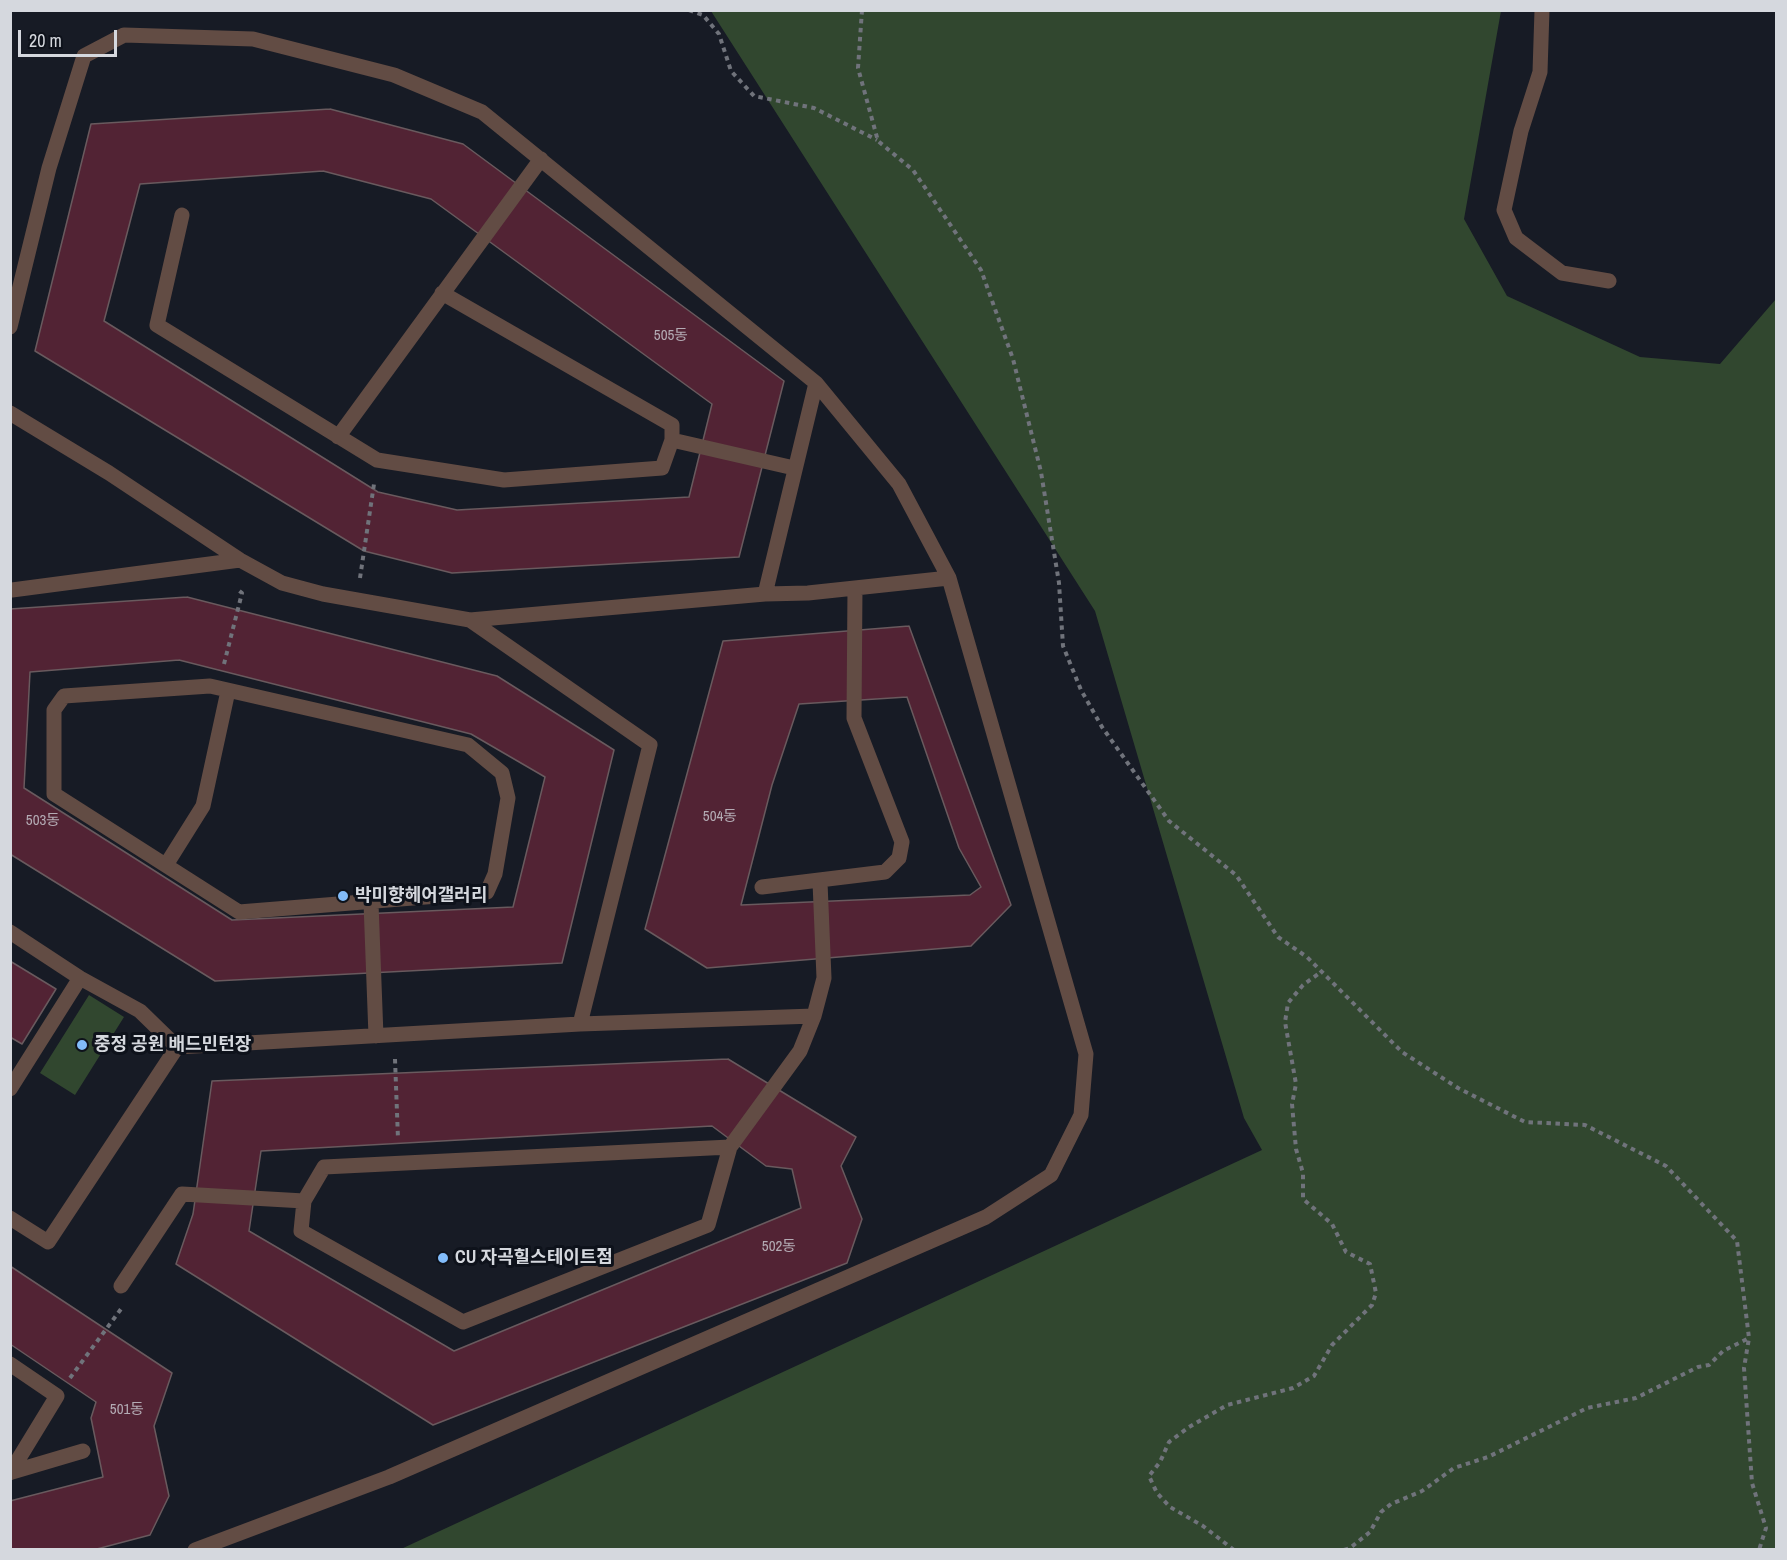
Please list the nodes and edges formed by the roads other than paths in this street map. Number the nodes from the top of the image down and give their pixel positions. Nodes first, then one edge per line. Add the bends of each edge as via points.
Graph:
1 (1542, 10) edge
2 (541, 159) junction
3 (182, 215) dead end
4 (1609, 281) dead end
5 (442, 294) junction
6 (10, 327) edge
7 (816, 383) junction
8 (10, 413) edge
9 (338, 437) junction
10 (672, 440) junction
11 (794, 468) junction
12 (240, 560) junction
13 (949, 578) junction
14 (855, 588) junction
15 (12, 590) dead end
16 (765, 594) junction
17 (470, 620) junction
18 (228, 690) junction
19 (166, 865) junction
20 (820, 882) junction
21 (762, 887) dead end
22 (371, 903) junction
23 (10, 932) edge
24 (80, 978) junction
25 (814, 1016) junction
26 (580, 1024) junction
27 (376, 1036) junction
28 (177, 1047) junction
29 (10, 1089) edge
30 (729, 1147) junction
31 (304, 1201) junction
32 (10, 1218) edge
33 (121, 1286) dead end
34 (10, 1364) edge
35 (83, 1451) dead end
36 (11, 1472) edge
37 (195, 1550) edge

1 - 4 lane via 1540,72 1521,130 1504,210 1516,238 1562,273
2 - 5 lane
2 - 6 lane via 482,112 394,75 253,39 124,35 84,56 49,168
2 - 7 lane
3 - 9 lane via 157,325
5 - 9 lane
5 - 10 lane via 672,425
7 - 11 lane
7 - 13 lane via 898,484
8 - 12 lane
9 - 10 lane via 377,460 504,480 662,468
10 - 11 lane
11 - 16 lane
12 - 15 lane
12 - 17 lane via 282,582 323,594
13 - 14 lane
13 - 37 lane via 1086,1054 1080,1115 1051,1175 986,1217 389,1477
14 - 16 lane
14 - 20 lane via 854,718 902,842 899,858 885,872
16 - 17 lane
17 - 26 lane via 650,745
18 - 19 lane via 203,806
18 - 19 lane via 210,686 64,696 54,710 54,794
18 - 22 lane via 468,745 502,773 508,798 495,874 488,892
19 - 22 lane via 239,912
20 - 21 lane
20 - 25 lane via 824,978
22 - 27 lane
23 - 24 lane
24 - 28 lane via 140,1011
24 - 29 lane
25 - 26 lane
25 - 30 lane via 800,1050
26 - 27 lane
27 - 28 lane
28 - 32 lane via 48,1242
30 - 31 lane via 324,1167
30 - 31 lane via 708,1225 463,1322 301,1231
31 - 33 lane via 182,1194
34 - 36 lane via 57,1396
35 - 36 lane

